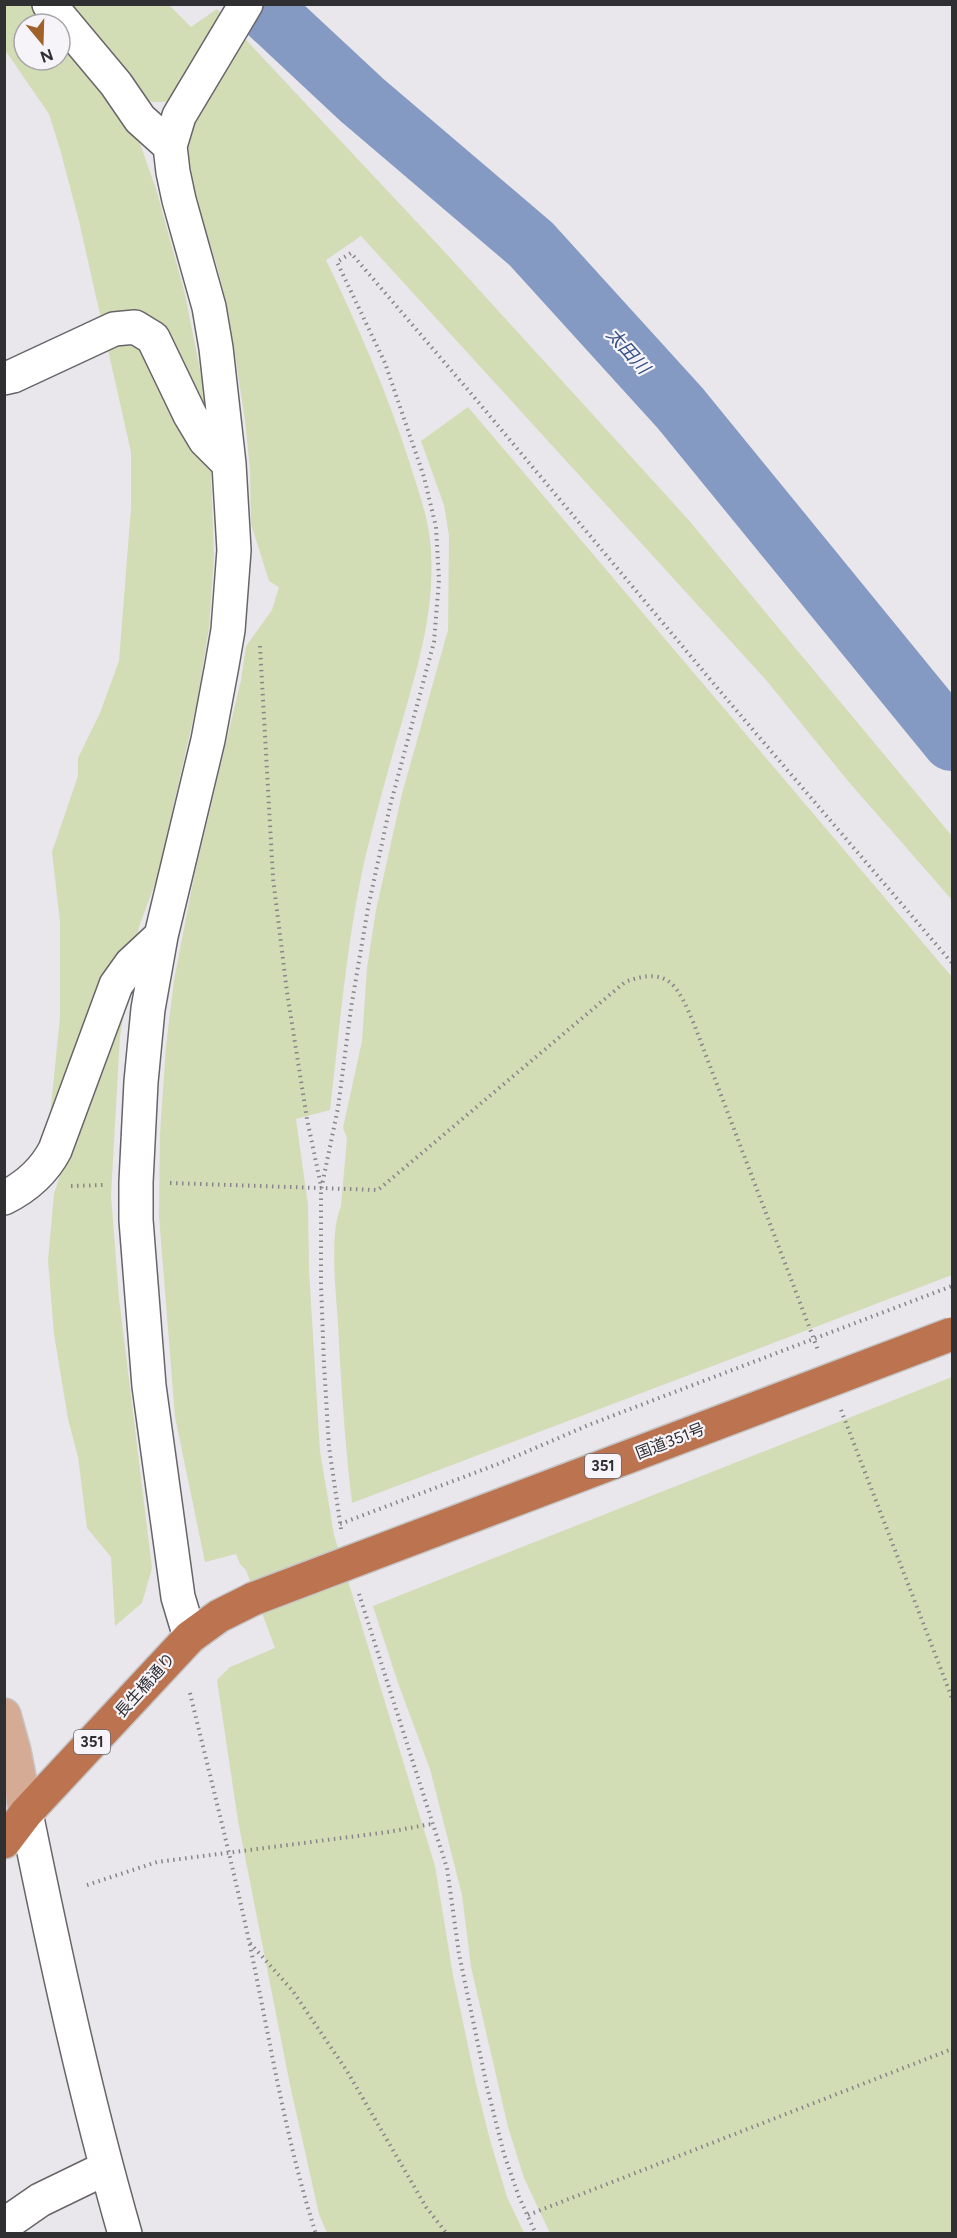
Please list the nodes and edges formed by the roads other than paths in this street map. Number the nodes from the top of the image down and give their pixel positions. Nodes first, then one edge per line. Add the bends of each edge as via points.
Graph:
1 (50, 4) edge
2 (246, 4) edge
3 (170, 146) junction
4 (4, 378) edge
5 (229, 464) junction
6 (161, 936) junction
7 (7, 1187) edge
8 (952, 1334) edge
9 (253, 1599) joint
10 (190, 1637) junction
11 (4, 1715) edge
12 (26, 1813) junction
13 (4, 1842) edge
14 (106, 2168) junction
15 (4, 2225) edge
16 (125, 2234) edge

1 - 3 street via 141,119
2 - 3 street via 179,116
3 - 5 street via 179,200 216,348
4 - 5 street via 114,329 135,327 153,338 205,440
5 - 6 street via 234,550 228,630 208,740
6 - 7 street via 131,964 116,985 47,1165
6 - 10 street via 141,1082 136,1220 149,1386 178,1597
8 - 9 highway, 国道351号 / 351, bridge
9 - 10 highway, 長生橋通り / 351 via 219,1616
10 - 12 highway, 長生橋通り / 351
11 - 12 main road
12 - 13 highway, 長生橋通り / 351
12 - 14 street via 63,1994
14 - 15 street via 40,2200
14 - 16 street

